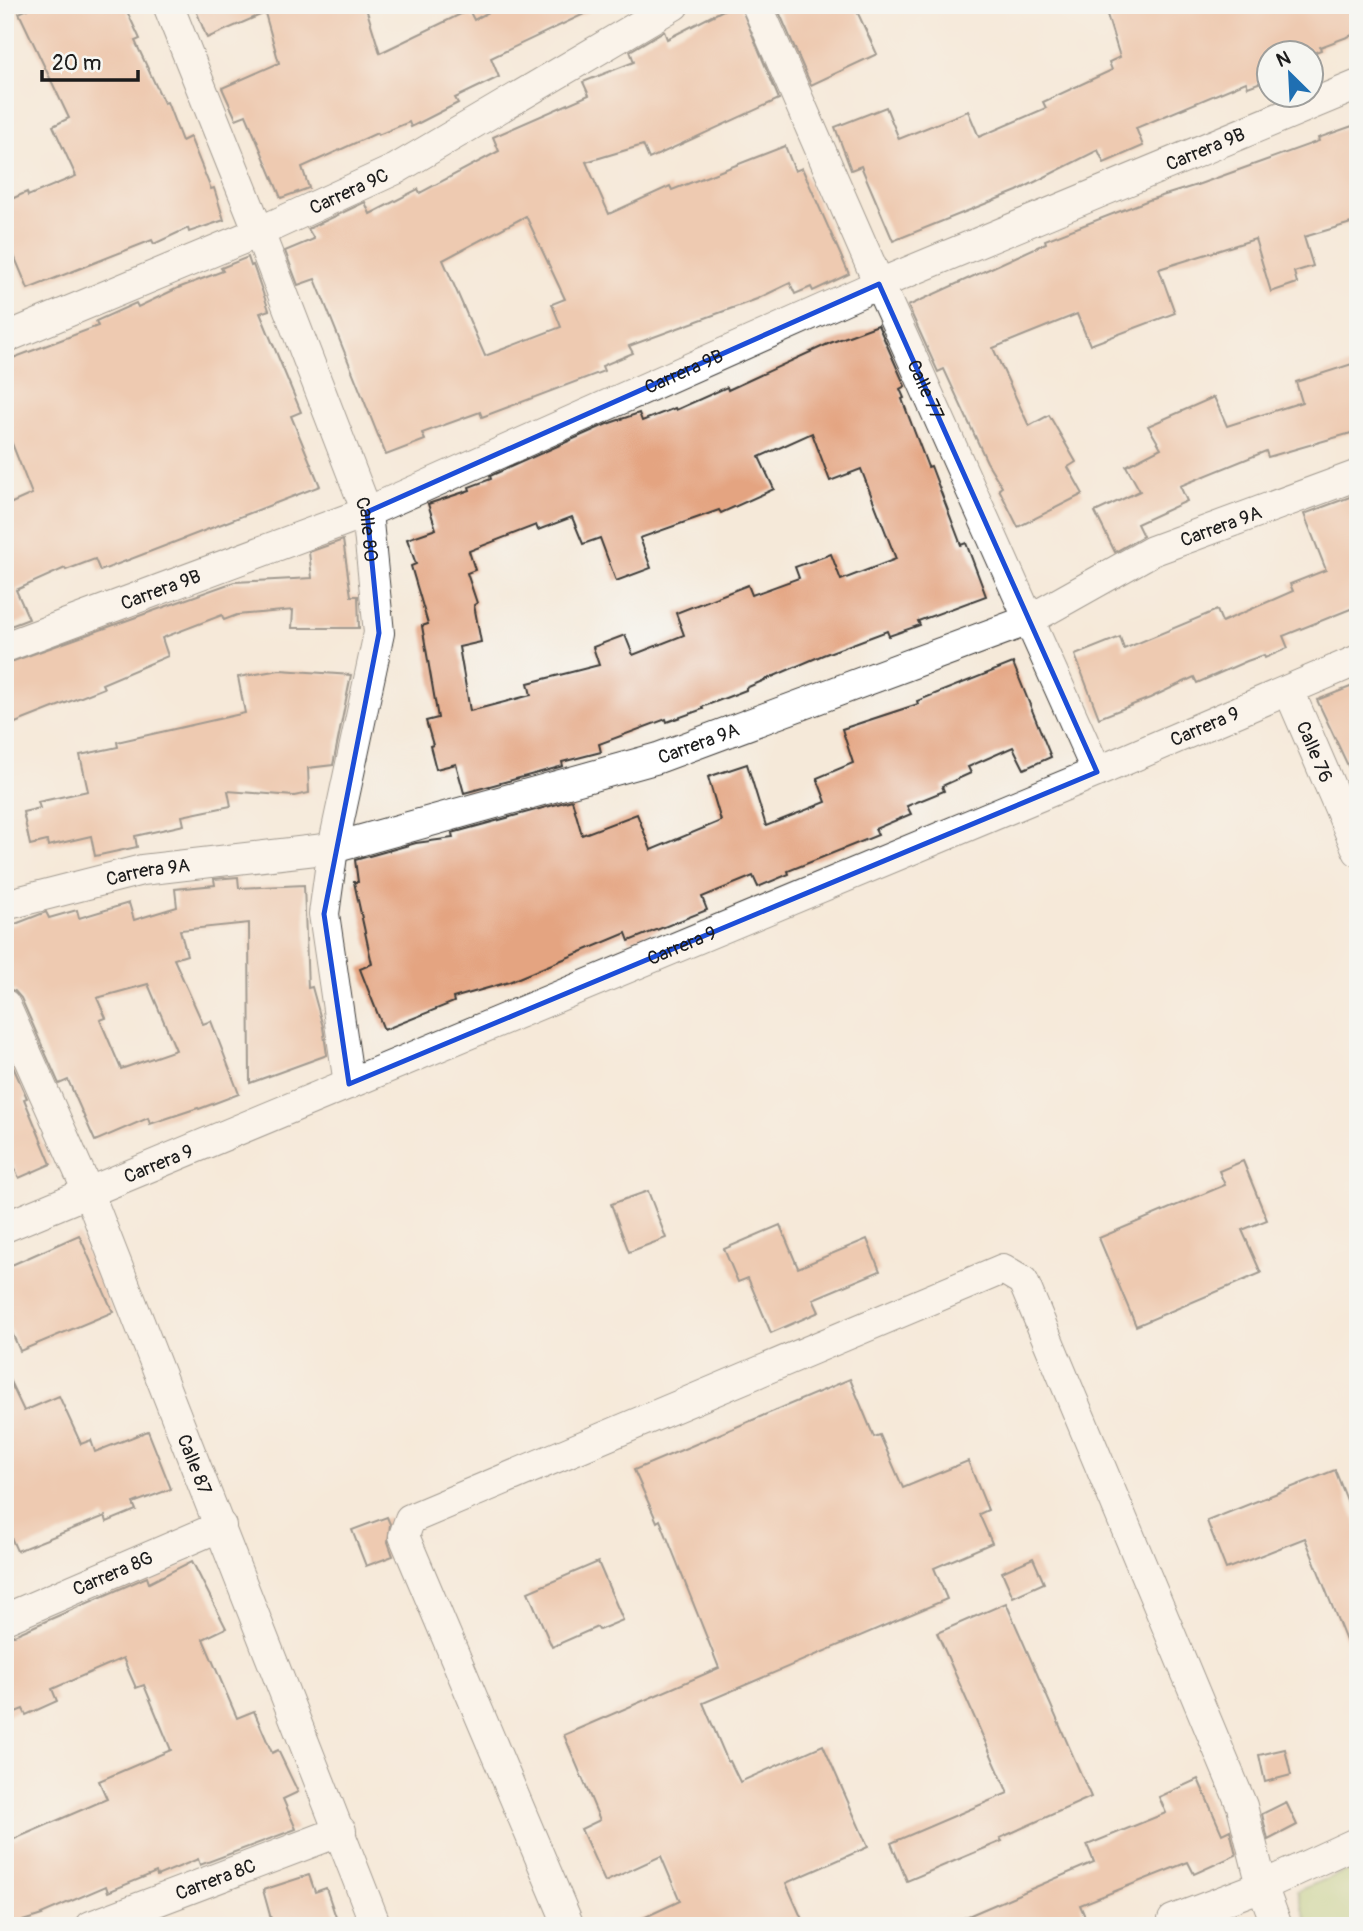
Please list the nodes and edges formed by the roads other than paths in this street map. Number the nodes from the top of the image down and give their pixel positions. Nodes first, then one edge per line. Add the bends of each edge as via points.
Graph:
1 (168, 5) edge
2 (674, 5) edge
3 (757, 5) edge
4 (1358, 85) edge
5 (259, 232) junction
6 (879, 284) junction
7 (5, 338) edge
8 (1358, 475) edge
9 (367, 512) junction
10 (1030, 620) junction
11 (5, 647) edge
12 (1358, 660) edge
13 (1289, 691) junction
14 (1097, 772) junction
15 (332, 848) junction
16 (1358, 851) edge
17 (5, 905) edge
18 (5, 1005) edge
19 (349, 1084) junction
20 (89, 1194) junction
21 (5, 1227) edge
22 (221, 1527) junction
23 (5, 1619) edge
24 (341, 1831) junction
25 (1358, 1842) edge
26 (1262, 1886) junction
27 (91, 1926) edge
28 (376, 1926) edge
29 (569, 1926) edge
30 (1175, 1926) edge
31 (1277, 1926) edge

1 - 5 street, Calle 80
2 - 5 street, Carrera 9C via 396,169
3 - 6 street, Calle 77
4 - 6 street, Carrera 9B
5 - 7 street, Carrera 9C
5 - 9 street, Calle 80
6 - 9 street, Carrera 9B
6 - 10 street, Calle 77
8 - 10 street, Carrera 9A via 1152,551
9 - 11 street, Carrera 9B
9 - 15 street, Calle 80 via 379,633
10 - 14 street, Calle 77
10 - 15 street, Carrera 9A via 658,758
12 - 13 street, Carrera 9
13 - 14 street, Carrera 9
13 - 16 street, Calle 76
14 - 19 street, Carrera 9
15 - 17 street, Carrera 9A via 142,870
15 - 19 street, Calle 80 via 324,914
18 - 20 street, Calle 87
19 - 20 street, Carrera 9
20 - 21 street, Carrera 9
20 - 22 street, Calle 87
22 - 23 street, Carrera 8G
22 - 24 street, Calle 87
24 - 27 street, Carrera 8C
24 - 28 street, Calle 87
25 - 26 street
26 - 29 street via 1242,1807 1023,1282 1003,1269 410,1520 404,1536
26 - 30 street via 1173,1920
26 - 31 street

